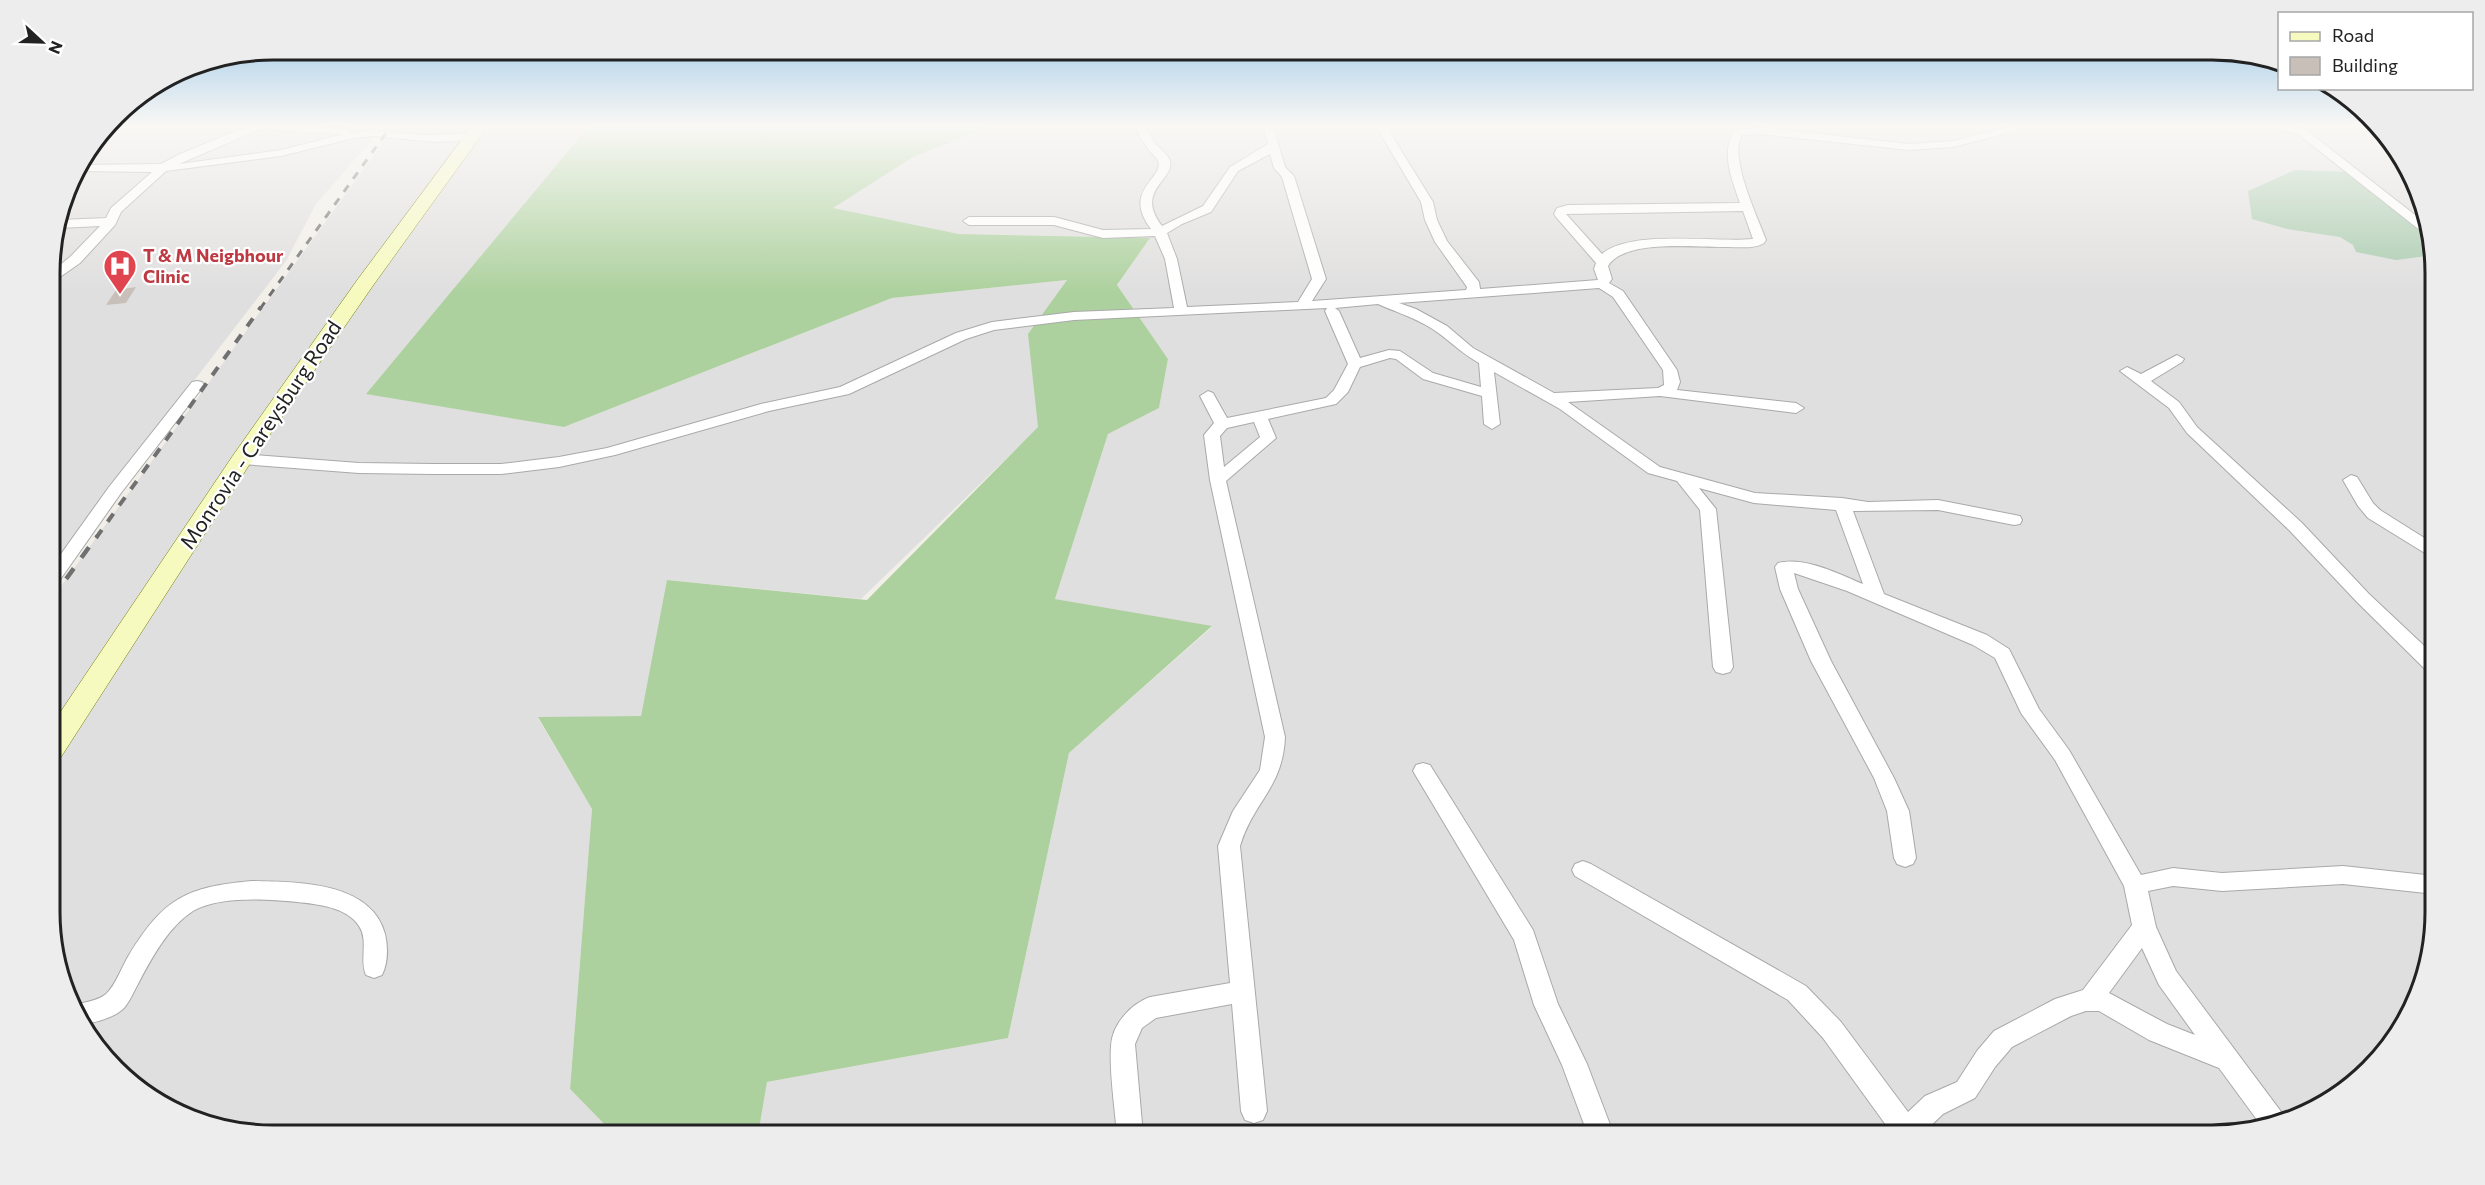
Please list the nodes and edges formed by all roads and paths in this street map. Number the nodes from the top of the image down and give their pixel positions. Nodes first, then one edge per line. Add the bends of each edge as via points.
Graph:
1 (148, 181) edge
2 (439, 181) edge
3 (1154, 181) edge
4 (1225, 181) edge
5 (1290, 181) edge
6 (1414, 181) edge
7 (1741, 181) edge
8 (2365, 181) edge
9 (1748, 207) junction
10 (969, 221) dead end
11 (111, 222) junction
12 (66, 224) edge
13 (2419, 224) edge
14 (1160, 232) junction
15 (1602, 262) junction
16 (60, 272) edge
17 (1602, 284) junction
18 (1471, 293) junction
19 (1375, 299) junction
20 (1302, 306) junction
21 (1181, 311) junction
22 (1332, 311) dead end
23 (2177, 359) dead end
24 (1486, 362) junction
25 (1355, 364) junction
26 (196, 385) dead end
27 (1660, 392) junction
28 (1487, 393) junction
29 (1208, 396) dead end
30 (1550, 398) junction
31 (1796, 408) dead end
32 (1260, 417) junction
33 (1492, 423) dead end
34 (1222, 424) junction
35 (242, 459) junction
36 (1218, 480) junction
37 (1684, 480) junction
38 (2351, 480) dead end
39 (1842, 503) junction
40 (2014, 520) dead end
41 (2425, 545) edge
42 (60, 567) edge
43 (1877, 598) junction
44 (2425, 657) edge
45 (1723, 667) dead end
46 (60, 735) edge
47 (1423, 771) dead end
48 (1905, 858) dead end
49 (1583, 870) dead end
50 (2425, 884) edge
51 (2135, 885) junction
52 (2144, 927) junction
53 (374, 968) dead end
54 (1242, 992) junction
55 (2091, 999) junction
56 (87, 1014) edge
57 (2229, 1060) junction
58 (1254, 1111) dead end
59 (2271, 1117) edge
60 (1129, 1125) edge
61 (1597, 1125) edge
62 (1899, 1125) edge
63 (1913, 1125) edge

1 - 11 street via 115,211
2 - 35 main road, Monrovia - Careysburg Road
3 - 14 street via 1145,206
4 - 14 street via 1207,209
5 - 20 street via 1319,279
6 - 18 street via 1427,202 1441,242 1472,282
7 - 9 street
8 - 13 street
9 - 15 street via 1758,242 1629,247 1611,252
9 - 15 street via 1562,211 1560,214
10 - 14 street via 1054,221 1103,234
11 - 12 street
11 - 16 street
14 - 21 street via 1171,259
15 - 17 street
17 - 18 street
17 - 27 street via 1618,294 1670,370 1671,388
18 - 19 street
19 - 20 street
19 - 24 street via 1434,324
20 - 21 street
21 - 35 street via 1074,316 992,326 961,336 844,391 766,407 609,452 559,462 501,469 433,469
22 - 25 street
23 - 44 street via 2134,376 2174,405 2192,430 2296,527
24 - 28 street
24 - 30 street
25 - 28 street via 1389,354 1401,355 1428,376
25 - 32 street via 1341,392 1331,402
26 - 42 street
27 - 30 street
27 - 31 street
28 - 33 street
29 - 34 street
30 - 37 street via 1654,470
32 - 34 street
32 - 36 street via 1268,438
34 - 36 street via 1212,435
35 - 46 main road, Monrovia - Careysburg Road
36 - 54 street via 1276,754 1271,772 1236,824 1229,846
37 - 39 street via 1754,498
37 - 45 street via 1707,510
38 - 41 street via 2374,514
39 - 40 street via 1893,508 1938,505
39 - 43 street
43 - 48 street via 1798,567 1784,567 1789,589 1821,661 1898,811
43 - 51 street via 1980,640 2002,654 2031,713 2062,755
47 - 61 street via 1525,937 1546,1005
49 - 62 street via 1797,993 1832,1030
50 - 51 street via 2349,875 2222,882 2173,877
51 - 52 street
52 - 55 street
52 - 57 street via 2167,978
53 - 56 street via 374,934 367,918 350,905 324,896 287,892 212,893 197,897 168,920 117,999 110,1006
54 - 58 street
54 - 60 street via 1150,1008 1133,1022 1123,1044
55 - 57 street via 2102,1001 2158,1032
55 - 63 street via 2064,1007 2002,1039 1966,1090 1934,1105
57 - 59 street

